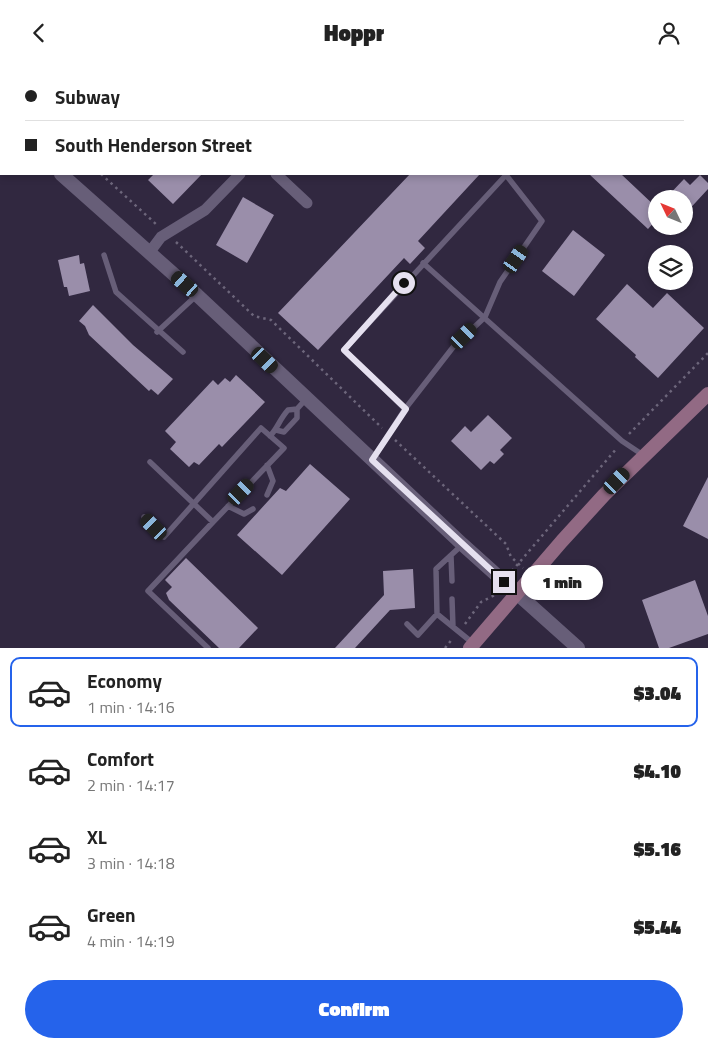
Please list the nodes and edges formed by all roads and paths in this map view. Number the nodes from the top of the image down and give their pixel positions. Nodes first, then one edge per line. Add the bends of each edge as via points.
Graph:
1 (62, 175) edge
2 (102, 175) edge
3 (239, 175) edge
4 (277, 175) edge
5 (307, 203) dead end
6 (166, 234) junction
7 (149, 253) junction
8 (104, 255) dead end
9 (423, 263) junction
10 (197, 295) junction
11 (485, 317) junction
12 (157, 332) junction
13 (183, 352) dead end
14 (708, 353) edge
15 (708, 393) edge
16 (301, 404) junction
17 (406, 409) junction
18 (276, 430) junction
19 (390, 434) junction
20 (270, 436) junction
21 (622, 441) junction
22 (643, 455) junction
23 (372, 460) junction
24 (150, 462) dead end
25 (267, 465) junction
26 (267, 495) dead end
27 (194, 504) junction
28 (228, 506) junction
29 (253, 509) dead end
30 (144, 517) dead end
31 (213, 522) junction
32 (462, 544) junction
33 (451, 556) junction
34 (452, 581) dead end
35 (517, 593) junction
36 (492, 596) dead end
37 (452, 599) dead end
38 (437, 614) junction
39 (407, 624) dead end
40 (453, 627) junction
41 (459, 631) junction
42 (472, 646) edge
43 (208, 648) edge
44 (445, 648) edge
45 (578, 648) edge

1 - 7 street
2 - 6 path
3 - 6 street via 205,210
4 - 5 street
6 - 7 street
6 - 19 path via 254,316 271,320
7 - 10 street
8 - 12 lane via 116,292
9 - 11 lane
9 - 11 lane via 506,175 542,221 500,282
9 - 17 lane via 344,350
10 - 12 lane
10 - 16 street
11 - 17 lane via 454,346
11 - 21 lane
12 - 13 lane
14 - 21 path
15 - 22 main road
16 - 18 lane via 288,410 277,422
16 - 18 lane via 297,418 284,432
16 - 23 street
17 - 19 lane
18 - 20 lane
19 - 21 path via 506,544 511,557 518,563
19 - 23 lane
20 - 25 lane via 284,448
20 - 27 lane via 261,428
21 - 22 lane
22 - 35 main road
23 - 32 street
24 - 27 lane
25 - 26 lane via 272,481
25 - 28 lane
27 - 30 lane via 164,537
27 - 31 lane
28 - 29 lane via 244,514
28 - 31 lane
31 - 43 lane via 148,591
32 - 33 lane
32 - 35 street
33 - 34 lane
33 - 38 lane via 436,569
35 - 42 main road
35 - 45 street
36 - 41 path via 481,602
37 - 40 lane
38 - 39 lane via 418,635
38 - 40 lane
40 - 41 lane
41 - 42 lane
41 - 44 path

